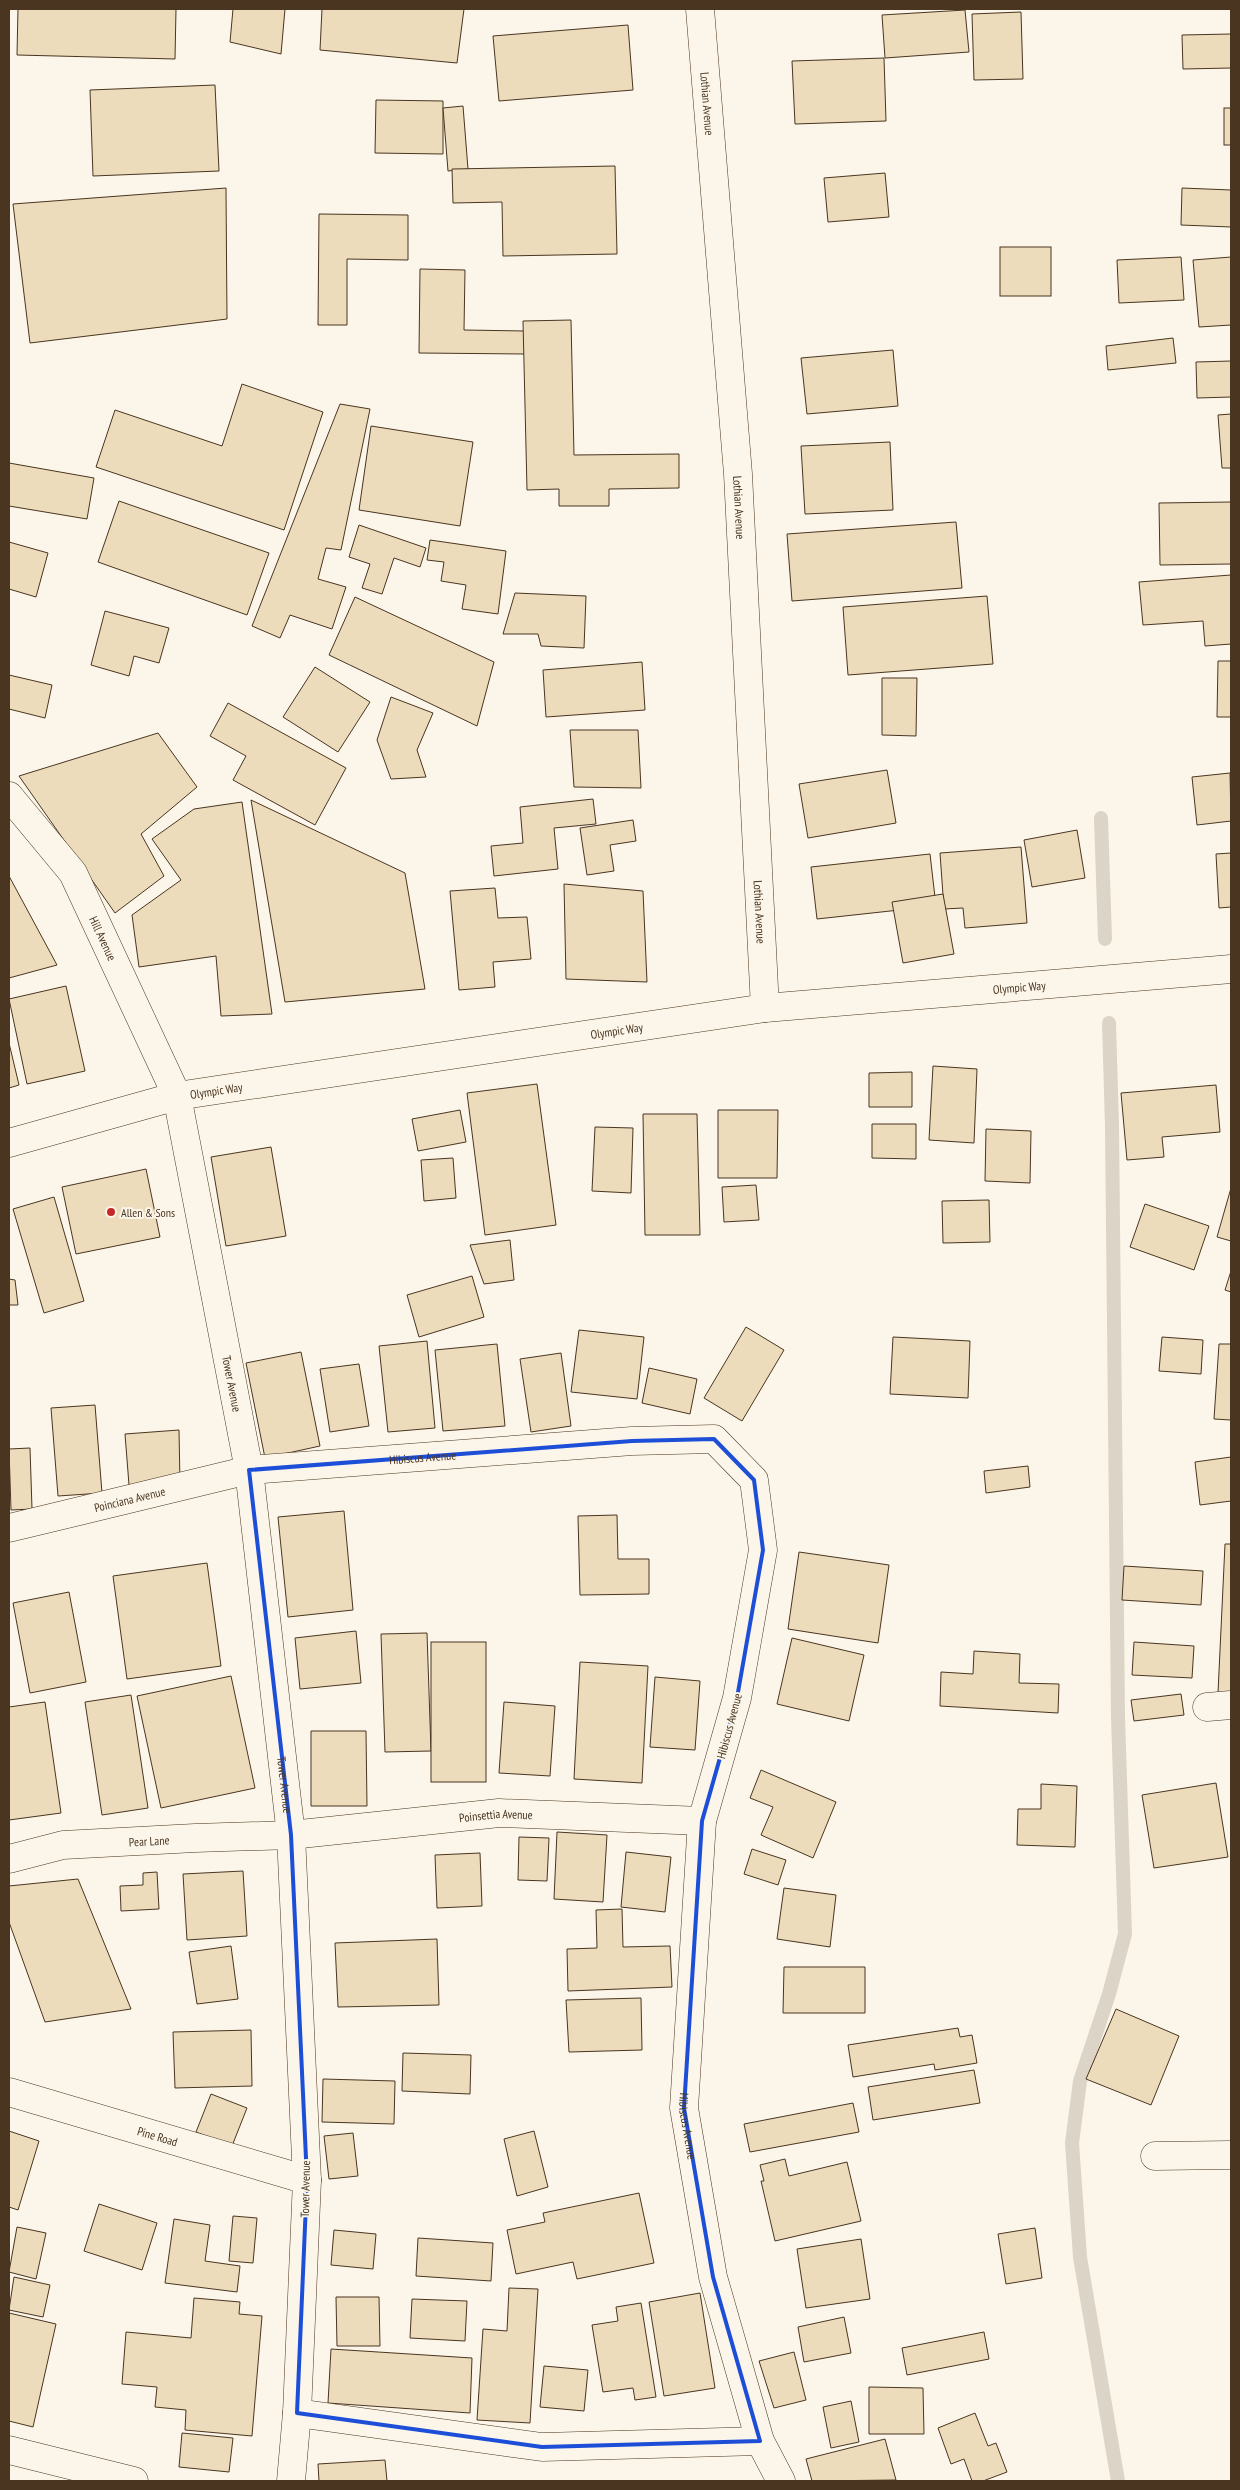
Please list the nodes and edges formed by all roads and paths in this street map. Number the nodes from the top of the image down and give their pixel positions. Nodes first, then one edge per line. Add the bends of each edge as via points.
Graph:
1 (700, 9) edge
2 (9, 796) edge
3 (1231, 969) edge
4 (765, 1008) junction
5 (177, 1096) junction
6 (9, 1143) edge
7 (249, 1470) junction
8 (9, 1528) edge
9 (702, 1821) junction
10 (291, 1835) junction
11 (9, 1859) edge
12 (9, 2092) edge
13 (1231, 2155) edge
14 (1155, 2156) dead end
15 (307, 2180) junction
16 (297, 2413) junction
17 (760, 2440) junction
18 (9, 2450) edge
19 (134, 2481) edge
20 (291, 2481) edge
21 (782, 2481) edge

1 - 4 street, Lothian Avenue via 738,474
2 - 5 street, Hill Avenue via 73,872
3 - 4 street, Olympic Way
4 - 5 street, Olympic Way
5 - 6 street, Olympic Way
5 - 7 street, Tower Avenue
7 - 8 street, Poinciana Avenue
7 - 9 street, Hibiscus Avenue via 632,1441 714,1439 754,1480 763,1550 738,1698
7 - 10 street, Tower Avenue
9 - 10 street, Poinsettia Avenue via 499,1813
9 - 17 street, Hibiscus Avenue via 684,2108 713,2277
10 - 11 street, Pear Lane via 63,1845
10 - 15 street, Tower Avenue
12 - 15 street, Pine Road
13 - 14 street
15 - 16 street, Tower Avenue
16 - 17 street via 542,2447
16 - 20 street, Tower Avenue
17 - 21 street, Hibiscus Avenue
18 - 19 street

